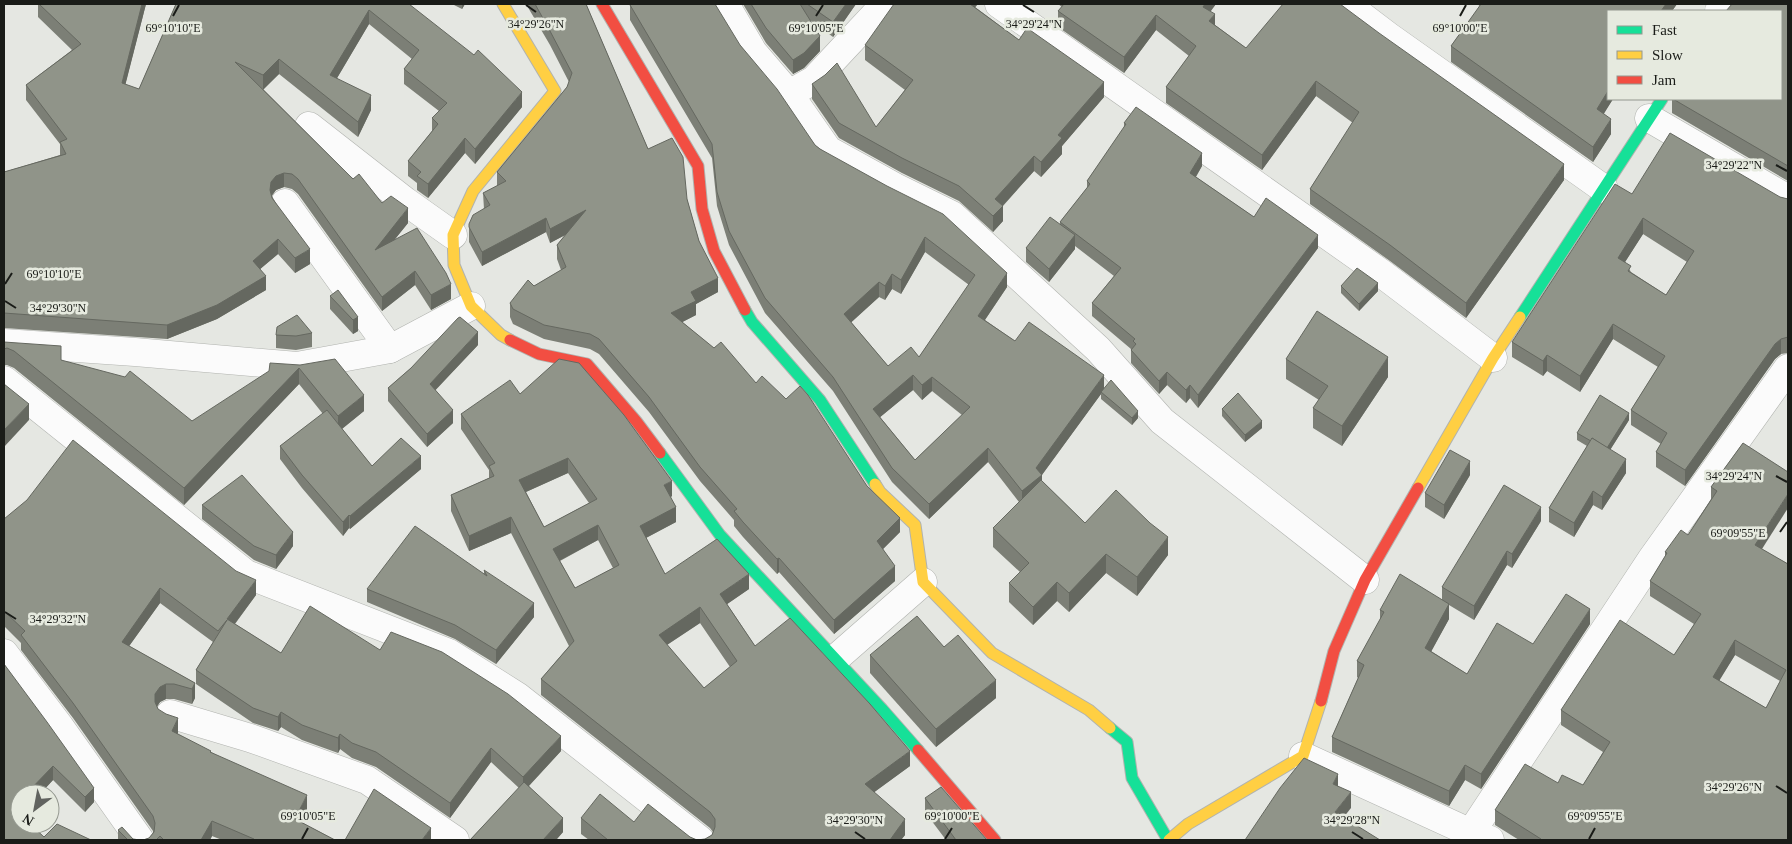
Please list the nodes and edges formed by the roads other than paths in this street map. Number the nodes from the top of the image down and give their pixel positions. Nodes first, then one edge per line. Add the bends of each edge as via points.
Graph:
1 (503, 4) edge
2 (602, 4) edge
3 (725, 4) edge
4 (886, 4) edge
5 (999, 4) edge
6 (1346, 4) edge
7 (789, 94) junction
8 (1656, 109) edge
9 (309, 126) dead end
10 (1604, 189) junction
11 (1788, 200) edge
12 (285, 203) dead end
13 (453, 235) junction
14 (471, 306) junction
15 (4, 343) edge
16 (390, 349) junction
17 (1493, 358) junction
18 (1788, 368) edge
19 (4, 380) edge
20 (1365, 580) junction
21 (923, 582) junction
22 (4, 653) edge
23 (835, 659) junction
24 (170, 714) edge
25 (1303, 756) junction
26 (1476, 838) edge
27 (140, 840) edge
28 (455, 840) edge
29 (700, 840) edge
30 (995, 840) edge
31 (1168, 840) edge

1 - 13 street via 555,91 473,190
2 - 21 street via 698,166 702,209 714,252 752,322 820,400 880,492 916,525
3 - 7 street via 754,52
4 - 7 street via 814,80
5 - 17 street via 1381,273
6 - 10 street
7 - 20 street via 828,150 952,215 1098,348 1162,421
8 - 10 street
8 - 11 street
9 - 13 street via 405,202
10 - 17 street
12 - 16 street
13 - 14 street via 454,265
14 - 16 street
14 - 23 street via 501,335 539,354 587,364 636,421 720,535
15 - 16 street via 297,366
17 - 20 street
18 - 26 street via 1651,560
19 - 29 street via 246,574 449,653 518,696
20 - 25 street via 1334,651
21 - 23 street
21 - 31 street via 992,654 1089,710 1127,742 1132,778
22 - 27 street
23 - 30 street
24 - 28 street via 250,738 367,780
25 - 26 street
25 - 31 street via 1188,824

